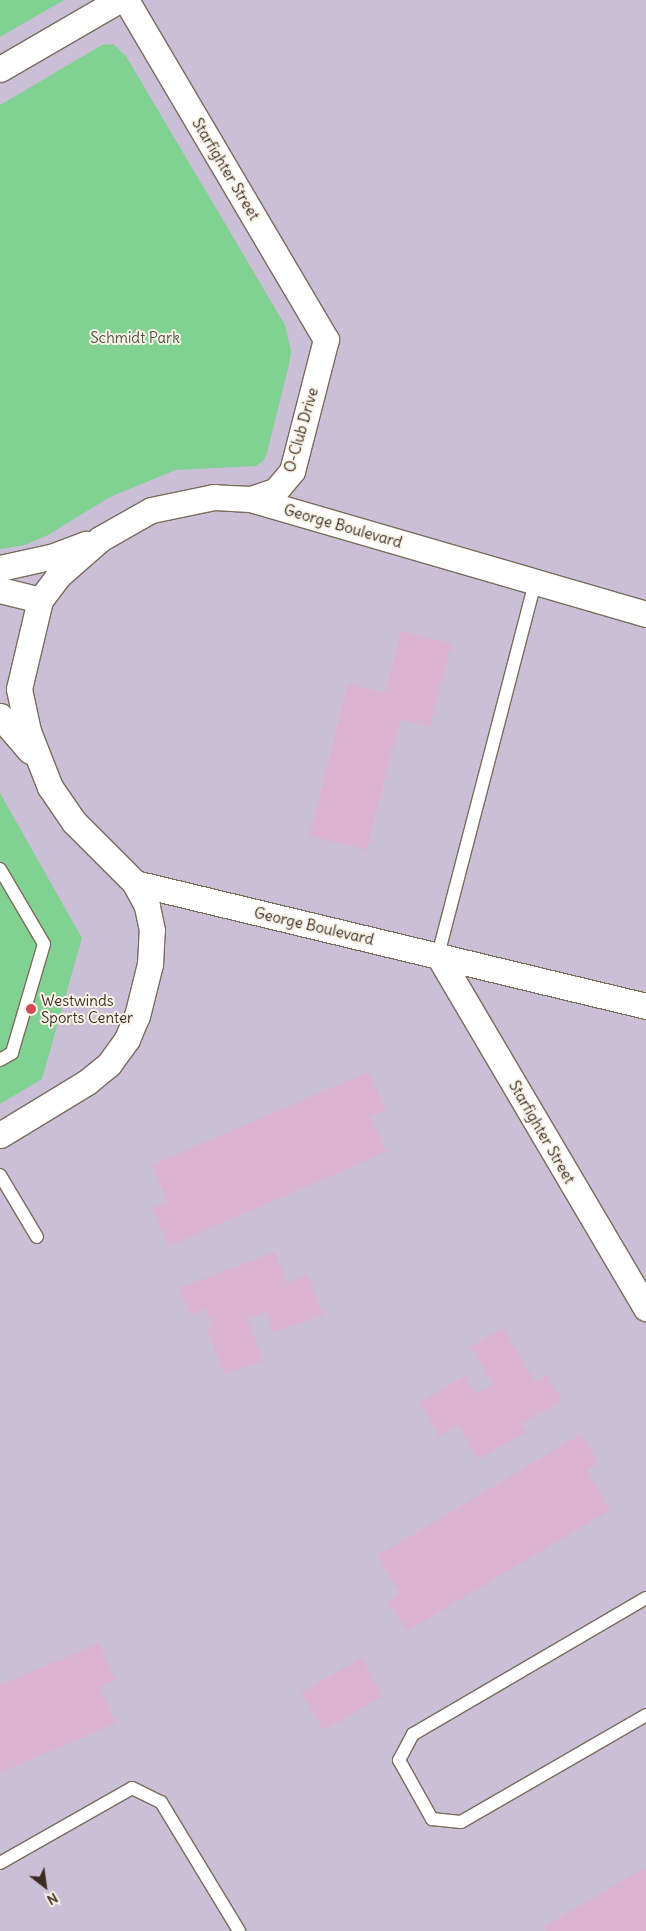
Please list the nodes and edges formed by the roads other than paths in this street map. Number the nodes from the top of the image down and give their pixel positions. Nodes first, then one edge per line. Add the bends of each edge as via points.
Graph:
1 (120, 0) edge
2 (126, 0) edge
3 (0, 69) edge
4 (326, 339) joint
5 (250, 499) junction
6 (100, 539) junction
7 (0, 568) edge
8 (535, 583) junction
9 (0, 590) edge
10 (40, 600) junction
11 (646, 614) edge
12 (10, 687) edge
13 (0, 716) edge
14 (37, 761) junction
15 (0, 869) edge
16 (135, 883) junction
17 (438, 955) junction
18 (646, 1005) edge
19 (0, 1060) edge
20 (0, 1135) edge
21 (0, 1175) edge
22 (37, 1237) dead end
23 (646, 1308) edge
24 (646, 1598) edge
25 (646, 1715) edge
26 (0, 1863) edge
27 (238, 1931) edge

1 - 3 street
2 - 4 street, Starfighter Street
4 - 5 street, O-Club Drive via 292,471 275,491
5 - 6 street, George Boulevard via 214,497 182,501 151,510
5 - 8 street, George Boulevard
6 - 7 street, George Boulevard via 54,556
6 - 10 street, George Boulevard via 59,575
8 - 11 street, George Boulevard
8 - 17 lane
9 - 10 street
10 - 12 street, George Boulevard
12 - 14 street, George Boulevard
13 - 14 street, George Boulevard
14 - 16 street, George Boulevard via 74,822
15 - 19 lane via 44,944 12,1053
16 - 17 street, George Boulevard
16 - 20 street via 147,906 152,930 150,964 137,1016 127,1039 109,1064 87,1082
17 - 18 street, George Boulevard
17 - 23 street, Starfighter Street
21 - 22 lane
24 - 25 lane via 413,1734 399,1760 432,1819 461,1822
26 - 27 lane via 132,1788 161,1802

